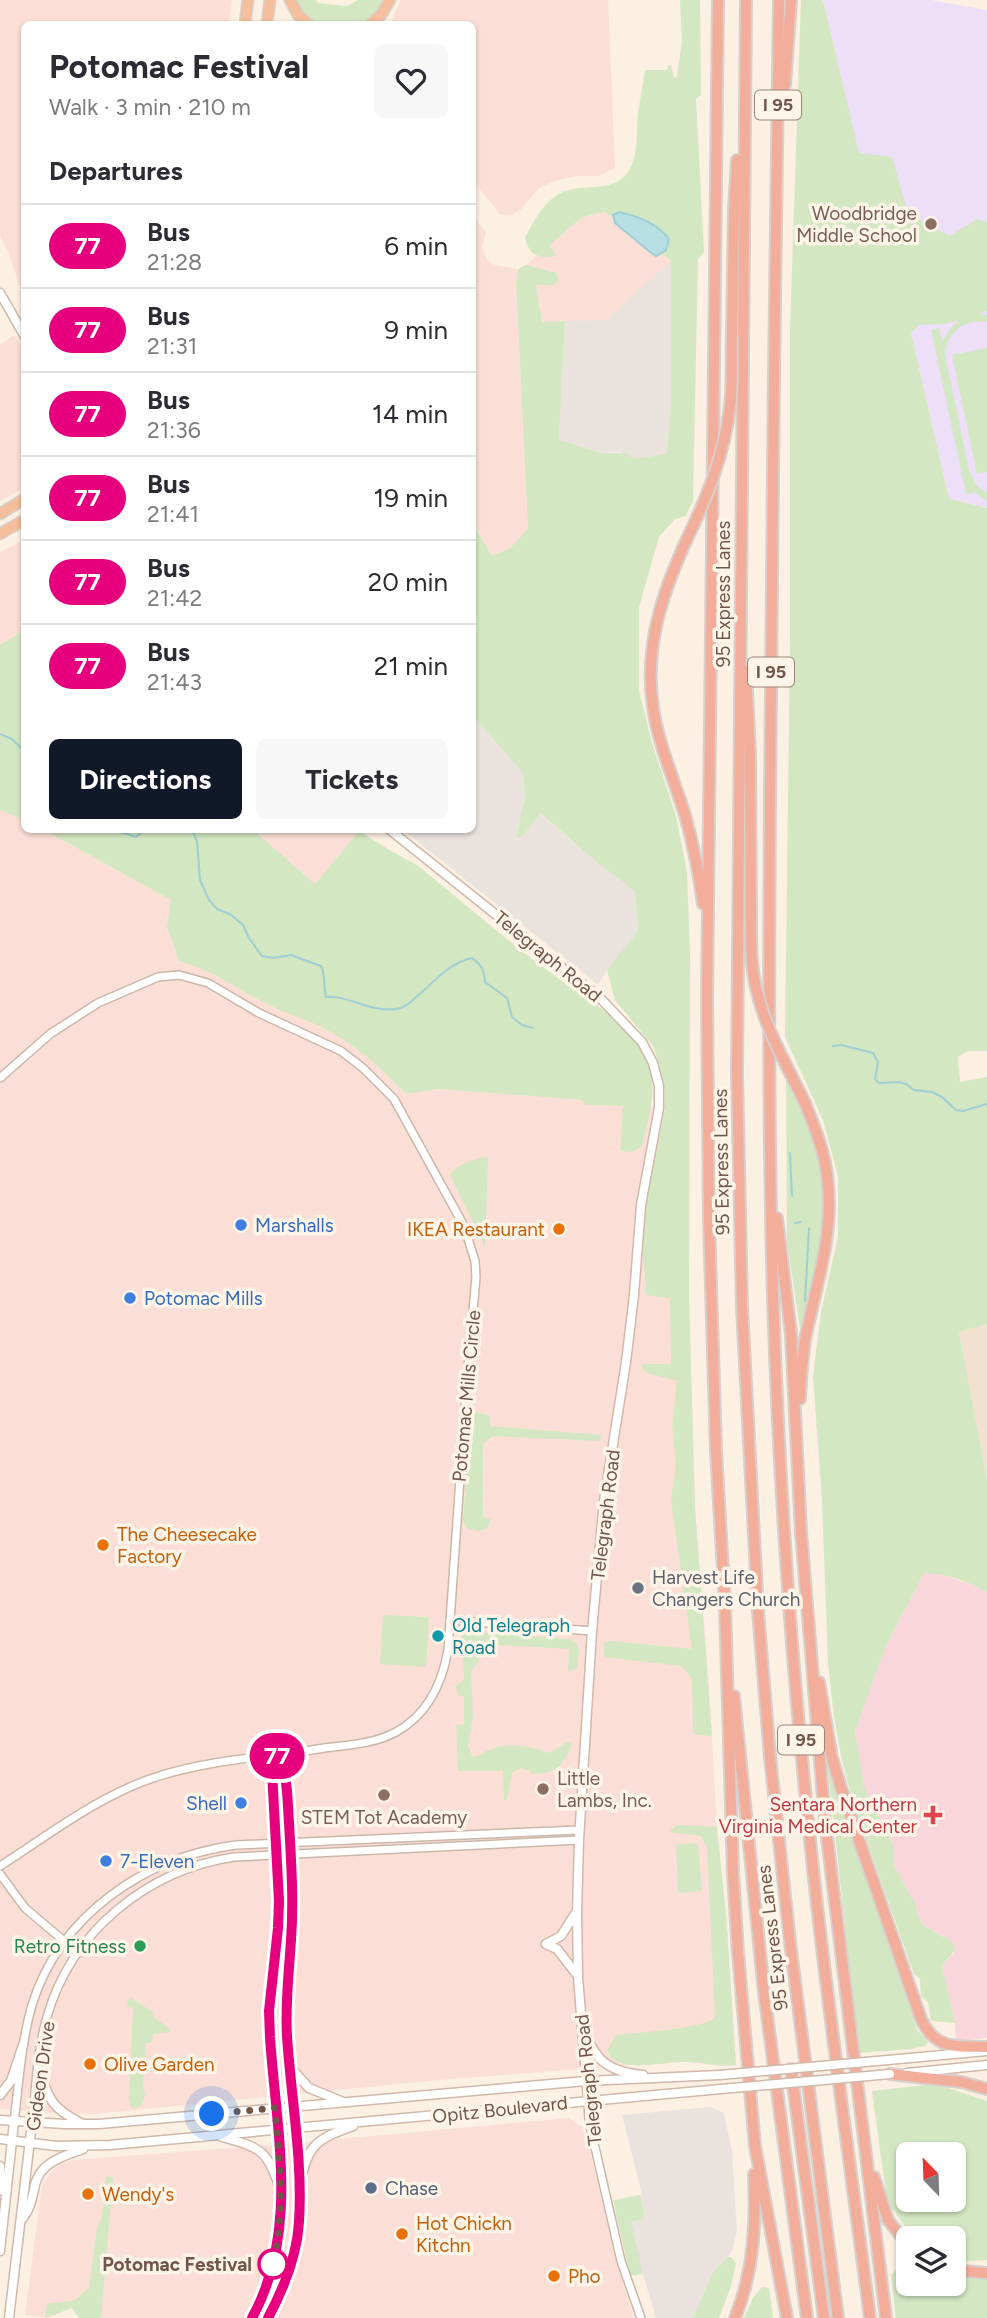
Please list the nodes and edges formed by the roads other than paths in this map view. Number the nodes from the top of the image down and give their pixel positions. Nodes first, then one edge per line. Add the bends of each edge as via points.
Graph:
1 (248, 0) edge
2 (270, 0) edge
3 (290, 0) edge
4 (390, 0) edge
5 (718, 0) edge
6 (746, 0) edge
7 (779, 0) edge
8 (791, 0) edge
9 (245, 21) edge
10 (267, 21) edge
11 (305, 21) edge
12 (374, 21) edge
13 (744, 73) junction
14 (777, 210) junction
15 (0, 293) edge
16 (21, 330) edge
17 (21, 501) edge
18 (0, 514) edge
19 (21, 522) edge
20 (0, 534) edge
21 (740, 594) junction
22 (394, 833) edge
23 (708, 940) junction
24 (0, 1078) edge
25 (770, 1160) junction
26 (797, 1455) junction
27 (806, 1600) junction
28 (725, 1606) junction
29 (450, 1620) junction
30 (592, 1631) junction
31 (276, 1755) junction
32 (579, 1830) junction
33 (579, 1840) junction
34 (276, 1842) junction
35 (290, 1842) junction
36 (290, 1854) junction
37 (277, 1855) junction
38 (0, 1866) edge
39 (0, 1874) edge
40 (577, 1913) junction
41 (64, 1941) junction
42 (77, 1952) junction
43 (578, 1977) junction
44 (581, 2020) junction
45 (23, 2046) junction
46 (987, 2049) edge
47 (987, 2065) edge
48 (290, 2067) junction
49 (791, 2069) junction
50 (38, 2071) junction
51 (890, 2074) junction
52 (677, 2077) junction
53 (586, 2081) junction
54 (792, 2083) junction
55 (987, 2089) edge
56 (0, 2095) edge
57 (588, 2101) junction
58 (344, 2102) junction
59 (294, 2107) junction
60 (275, 2108) junction
61 (0, 2120) edge
62 (14, 2122) junction
63 (366, 2122) junction
64 (32, 2123) junction
65 (84, 2124) junction
66 (753, 2126) junction
67 (862, 2127) junction
68 (295, 2128) junction
69 (277, 2130) junction
70 (215, 2135) junction
71 (0, 2139) edge
72 (12, 2141) junction
73 (30, 2144) junction
74 (91, 2146) junction
75 (0, 2166) edge
76 (300, 2183) junction
77 (282, 2193) junction
78 (6, 2202) junction
79 (21, 2220) junction
80 (896, 2232) edge
81 (0, 2251) edge
82 (966, 2271) edge
83 (987, 2273) edge
84 (9, 2318) edge
85 (252, 2318) edge
86 (268, 2318) edge
87 (641, 2318) edge
88 (735, 2318) edge
89 (787, 2318) edge
90 (807, 2318) edge
91 (824, 2318) edge
92 (838, 2318) edge
93 (870, 2318) edge
94 (886, 2318) edge

1 - 9 highway
2 - 10 highway
3 - 11 highway
4 - 12 highway
5 - 23 highway
6 - 13 highway, 95 Express Lanes
7 - 14 highway, I 95
8 - 14 highway
13 - 21 highway, 95 Express Lanes
13 - 23 highway, bridge via 734,210 730,404 709,491 668,583 651,659 656,725 695,855
14 - 25 highway, I 95
15 - 16 main road
17 - 18 highway
19 - 20 highway
21 - 26 highway, bridge via 750,741 752,971 774,1038 816,1130 827,1172 829,1215 803,1350
21 - 92 highway, 95 Express Lanes via 737,1075 750,1478 764,1690 784,1889
22 - 30 main road, Telegraph Road via 599,997 642,1042 659,1086 641,1205 626,1362 604,1501
23 - 28 highway via 709,1220
24 - 29 street, Potomac Mills Circle via 50,1034 98,1003 158,977 179,975 208,983 341,1051 394,1099 464,1226 475,1261
25 - 26 highway via 789,1313
25 - 93 highway, I 95 via 782,1486 801,1741 828,1998
26 - 27 highway
27 - 46 highway via 832,1758 921,2019 930,2035 946,2045
27 - 67 highway via 825,1821
28 - 66 highway via 733,1873
28 - 90 highway via 764,1992
29 - 30 street
29 - 31 street, Potomac Mills Circle via 442,1679 428,1704 409,1723 369,1742
30 - 32 main road, Telegraph Road
31 - 34 street via 272,1774
31 - 35 street via 284,1770
31 - 38 street, Potomac Mills Circle via 205,1765 134,1785
32 - 33 main road, Telegraph Road
32 - 35 street, Gideon Drive
33 - 36 street, Gideon Drive
33 - 40 main road, Telegraph Road
34 - 35 street, Gideon Drive
34 - 37 street
34 - 41 street, Gideon Drive via 218,1847 151,1869 111,1895
35 - 36 street
36 - 37 street, Gideon Drive
36 - 48 street via 292,1913 286,2009
37 - 42 street, Gideon Drive via 217,1859 166,1877 124,1904
37 - 60 street via 278,1928 269,2011
39 - 41 street via 26,1908
40 - 43 main road, Telegraph Road
40 - 43 main road via 561,1936 546,1944 557,1950
41 - 42 street
41 - 45 street, Gideon Drive via 39,1986
42 - 50 street, Gideon Drive via 50,2006
43 - 44 main road, Telegraph Road
44 - 52 main road via 594,2051 617,2071
44 - 53 main road, Telegraph Road
45 - 56 main road via 11,2081
45 - 62 street, Gideon Drive
46 - 49 main road, Opitz Boulevard, bridge
47 - 51 main road, Opitz Boulevard
48 - 58 main road via 309,2088
48 - 59 street
49 - 52 main road, Opitz Boulevard, bridge
49 - 54 highway, bridge
50 - 64 street, Gideon Drive
50 - 65 main road via 51,2102
51 - 54 main road, Opitz Boulevard, bridge
51 - 55 highway
52 - 53 main road, Opitz Boulevard
53 - 57 main road, Telegraph Road
53 - 58 main road, Opitz Boulevard
54 - 57 main road, Opitz Boulevard, bridge
54 - 91 highway
57 - 63 main road, Opitz Boulevard
57 - 87 street, Telegraph Road via 621,2261
58 - 59 main road, Opitz Boulevard
59 - 60 main road, Opitz Boulevard
59 - 68 street
60 - 65 main road, Opitz Boulevard
60 - 69 street
61 - 62 main road, Opitz Boulevard
62 - 64 main road, Opitz Boulevard
62 - 72 main road, Gideon Drive
63 - 68 main road, Opitz Boulevard
63 - 76 main road via 319,2141 306,2161
64 - 65 main road, Opitz Boulevard
64 - 73 main road, Gideon Drive
66 - 88 highway via 754,2245 747,2286
66 - 89 highway
67 - 80 highway via 883,2208
67 - 94 highway
68 - 69 main road, Opitz Boulevard
68 - 76 street
69 - 70 main road, Opitz Boulevard
69 - 77 street
70 - 74 main road, Opitz Boulevard
70 - 77 main road via 260,2150 271,2163
71 - 72 main road, Opitz Boulevard
72 - 73 main road, Opitz Boulevard
72 - 78 main road, Gideon Drive
73 - 74 main road, Opitz Boulevard
73 - 79 main road, Gideon Drive
74 - 79 main road via 45,2167
75 - 78 main road
76 - 86 street via 292,2262
77 - 85 street via 273,2266
78 - 81 main road, Gideon Drive
79 - 84 main road, Gideon Drive
82 - 83 highway

